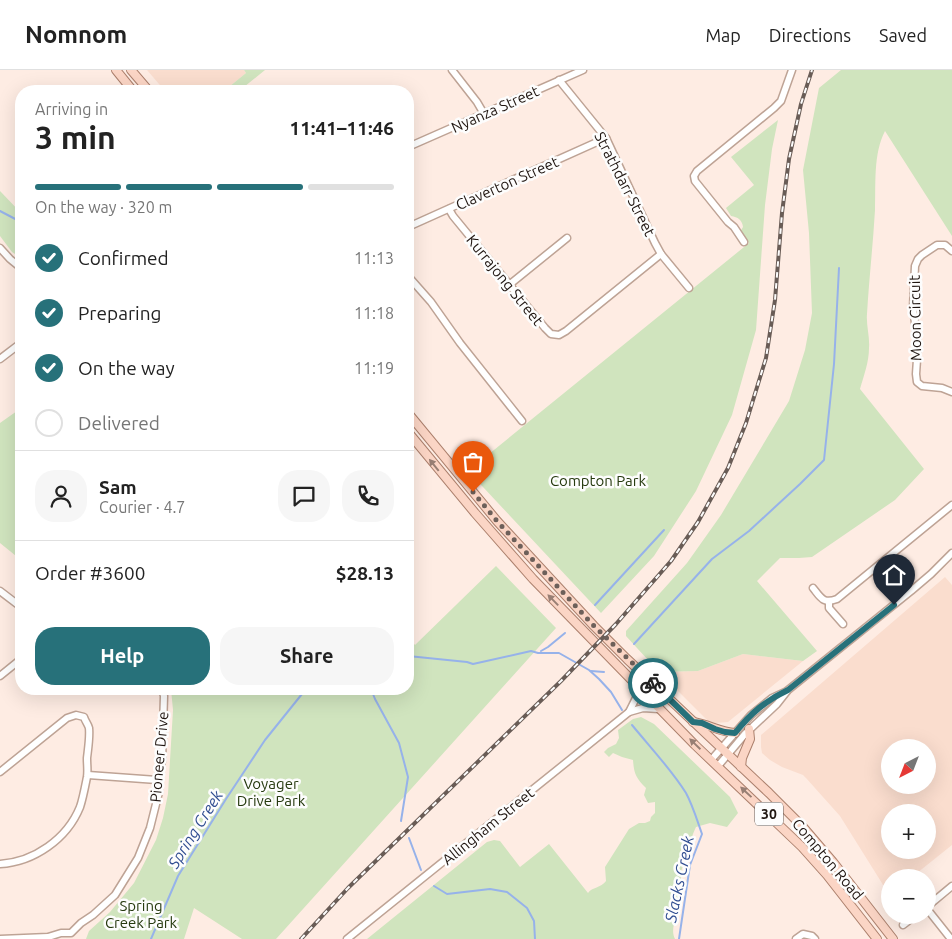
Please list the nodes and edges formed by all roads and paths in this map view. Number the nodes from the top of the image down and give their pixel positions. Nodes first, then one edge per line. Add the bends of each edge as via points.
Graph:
1 (116, 70) edge
2 (132, 70) edge
3 (452, 70) edge
4 (583, 70) edge
5 (792, 70) edge
6 (559, 80) junction
7 (128, 85) edge
8 (144, 85) edge
9 (484, 114) junction
10 (606, 138) junction
11 (414, 144) edge
12 (449, 209) junction
13 (414, 224) edge
14 (567, 238) dead end
15 (744, 242) dead end
16 (0, 248) edge
17 (952, 251) edge
18 (661, 254) junction
19 (15, 264) edge
20 (414, 283) edge
21 (509, 285) junction
22 (689, 288) dead end
23 (15, 348) edge
24 (0, 359) edge
25 (952, 392) edge
26 (414, 420) edge
27 (522, 421) dead end
28 (414, 439) edge
29 (952, 505) edge
30 (513, 538) junction
31 (952, 553) edge
32 (516, 560) junction
33 (813, 588) dead end
34 (0, 591) edge
35 (15, 602) edge
36 (829, 602) junction
37 (843, 624) dead end
38 (15, 664) edge
39 (0, 676) edge
40 (639, 687) junction
41 (788, 690) junction
42 (164, 695) edge
43 (659, 708) junction
44 (629, 712) junction
45 (693, 722) junction
46 (750, 729) junction
47 (735, 733) junction
48 (722, 749) junction
49 (728, 754) junction
50 (715, 763) junction
51 (741, 768) junction
52 (0, 772) edge
53 (88, 775) junction
54 (157, 780) junction
55 (0, 864) edge
56 (952, 886) edge
57 (936, 899) edge
58 (936, 920) edge
59 (72, 936) edge
60 (0, 939) edge
61 (348, 939) edge
62 (796, 939) edge
63 (815, 939) edge
64 (877, 939) edge
65 (893, 939) edge
66 (951, 939) edge

1 - 7 main road
2 - 8 main road
3 - 9 street
4 - 6 street, Nyanza Street
5 - 15 street via 781,101 694,176
6 - 9 street, Nyanza Street
6 - 10 street, Strathdarr Street
9 - 11 street, Nyanza Street
10 - 12 street, Claverton Street
10 - 18 street, Strathdarr Street
12 - 13 street, Claverton Street
12 - 21 street, Kurrajong Street
14 - 21 street
16 - 19 street
17 - 25 street, Moon Circuit via 945,245 937,246 916,261 913,308 918,346 916,379 922,386
18 - 21 street, Kurrajong Street via 566,331 558,334 551,334
18 - 22 street, Strathdarr Street
20 - 27 street
23 - 24 street
26 - 30 main road, Compton Road / 30
32 -> 28 main road, Compton Road / 30
29 - 36 street via 837,599
30 - 32 main road via 520,555
30 - 45 main road, Compton Road / 30 via 610,642
31 - 41 street via 911,591
40 -> 32 main road, Compton Road / 30
33 - 36 street
34 - 35 street
36 - 37 street via 829,608
38 - 39 street
40 - 43 main road, Compton Road / 30
40 - 44 street, Allingham Street
41 - 46 street
41 - 47 street via 768,701
42 - 54 street, Pioneer Drive via 162,761
43 - 44 street, Allingham Street
50 -> 43 main road, Compton Road / 30
44 - 61 street, Allingham Street
45 - 47 main road
45 - 48 main road, Compton Road / 30
46 - 49 street
46 - 51 main road
47 - 48 street
48 - 49 main road, Compton Road / 30
48 - 50 street
49 - 50 street
49 - 51 main road, Compton Road / 30
64 -> 50 main road, Compton Road / 30 via 806,851
51 - 65 main road, Compton Road / 30 via 813,838
52 - 53 street via 67,718 76,715 84,717 89,727
53 - 54 street
53 - 55 street via 80,807 61,836 29,858
54 - 59 street, Pioneer Drive via 159,792 138,858 115,894 81,923
56 - 57 street
58 - 66 street
59 - 60 street, Pioneer Drive via 61,933 48,937
62 - 63 street via 803,934

